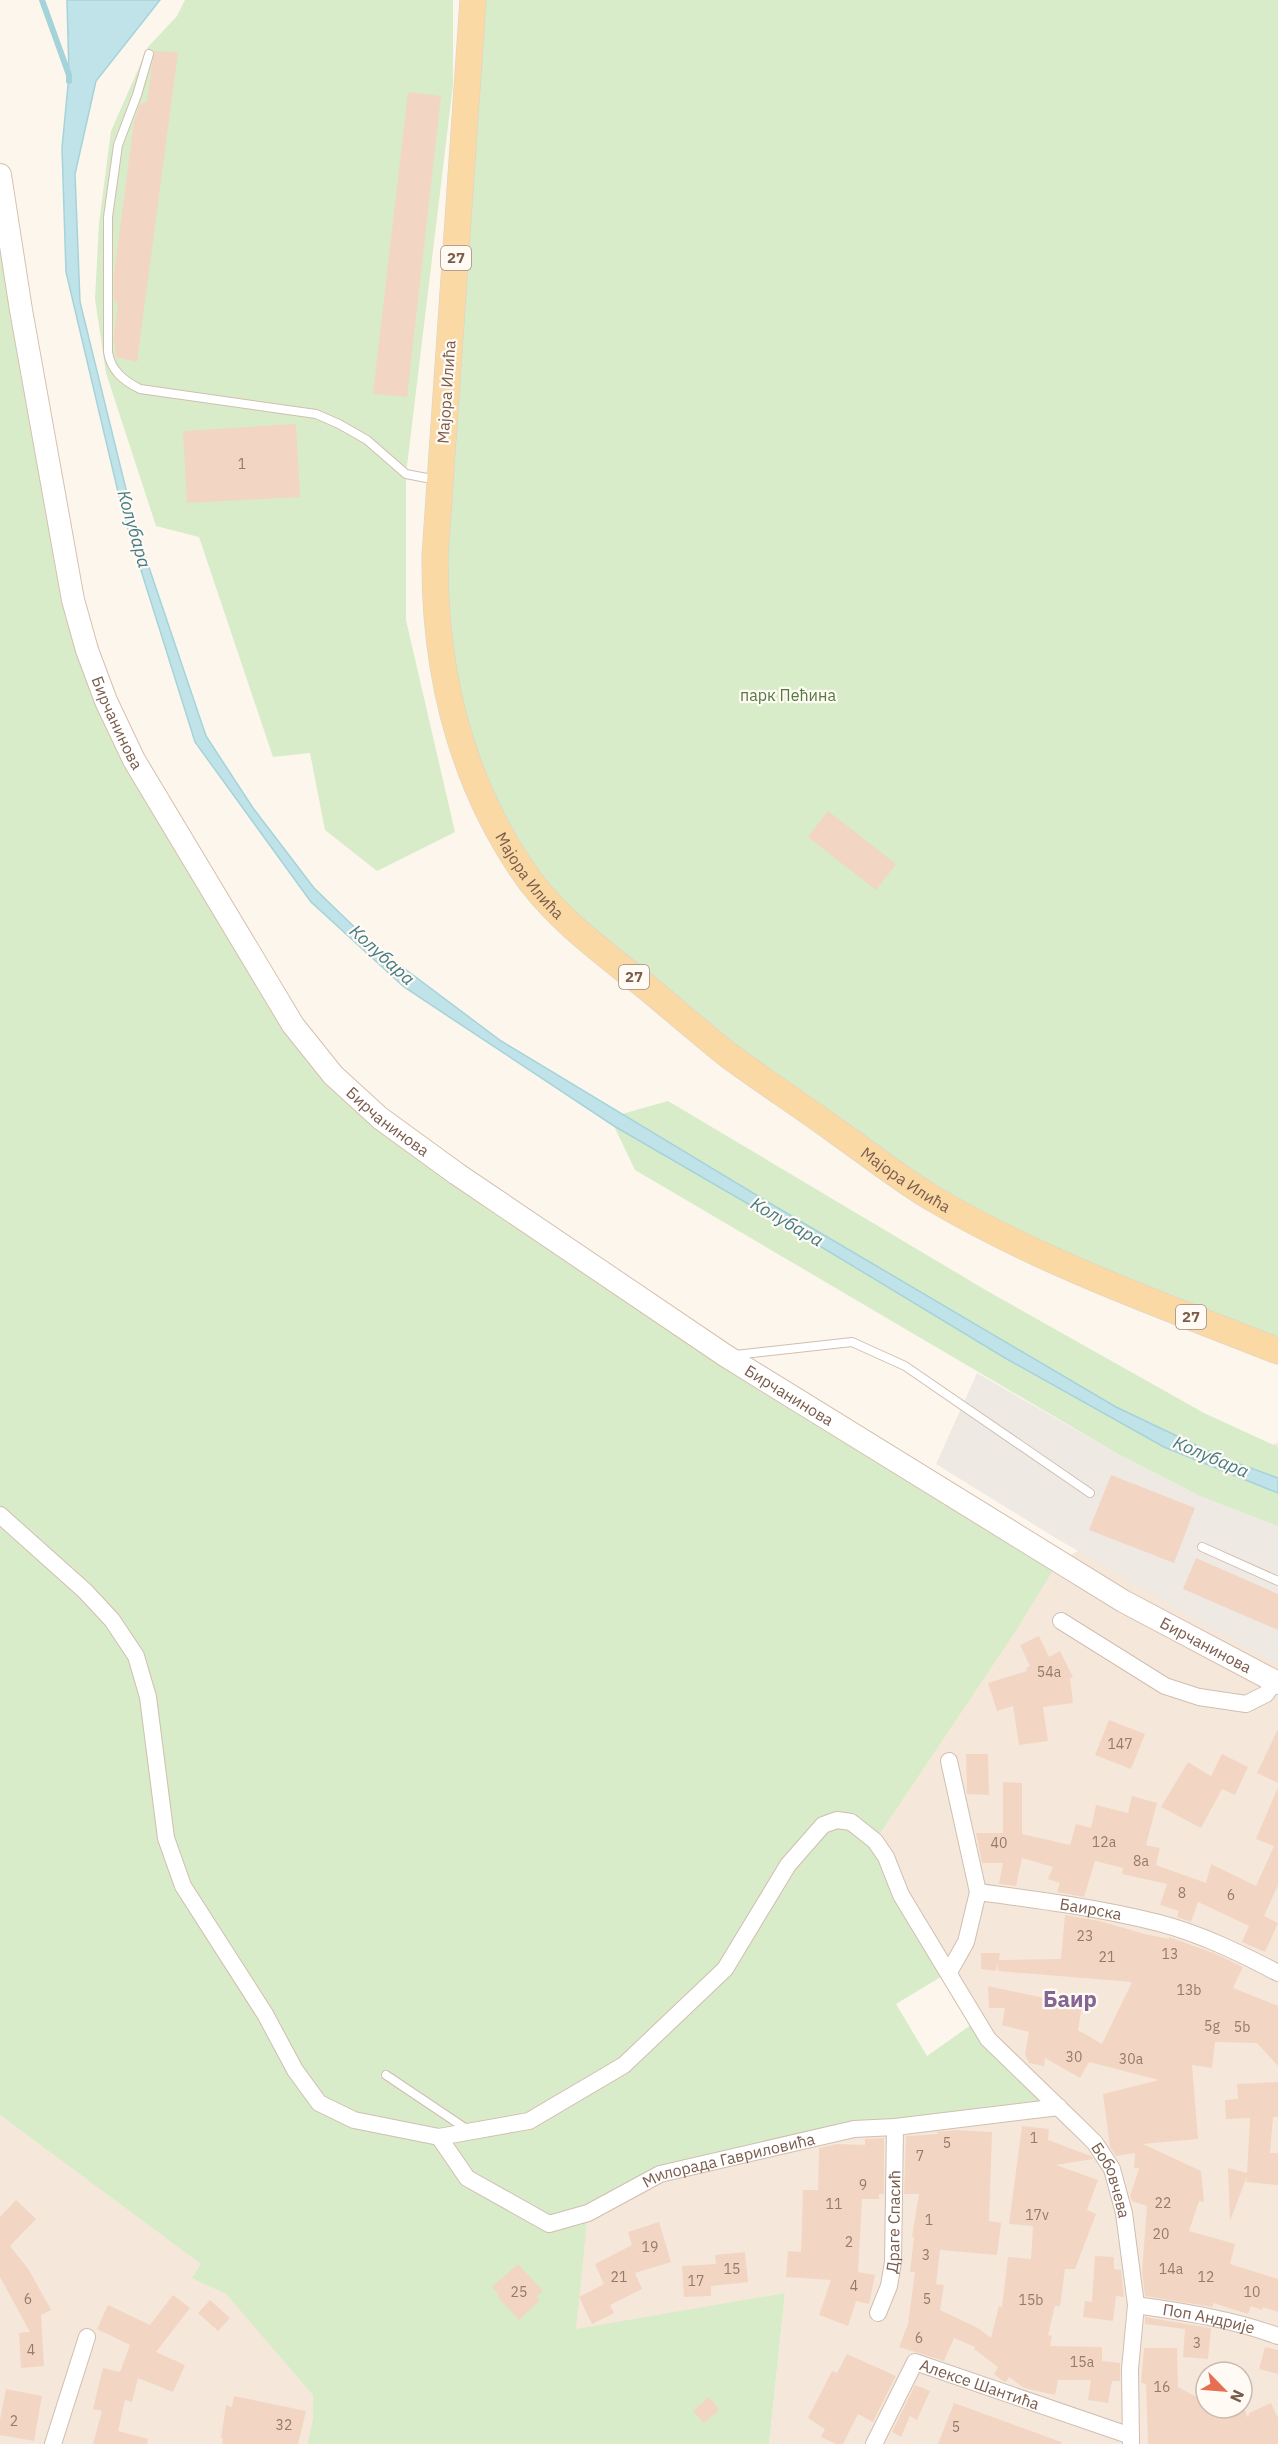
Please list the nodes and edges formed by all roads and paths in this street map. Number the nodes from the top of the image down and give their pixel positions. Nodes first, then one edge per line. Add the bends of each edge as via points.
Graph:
1 (473, 0) edge
2 (149, 54) dead end
3 (0, 175) edge
4 (440, 480) junction
5 (1278, 1351) edge
6 (726, 1356) junction
7 (1090, 1493) dead end
8 (0, 1515) edge
9 (1202, 1547) dead end
10 (1278, 1581) edge
11 (1061, 1622) dead end
12 (1277, 1682) edge
13 (949, 1761) dead end
14 (978, 1892) junction
15 (949, 1972) junction
16 (1278, 1973) edge
17 (386, 2075) dead end
18 (1059, 2107) junction
19 (895, 2127) junction
20 (471, 2132) junction
21 (439, 2137) junction
22 (1136, 2305) junction
23 (878, 2313) dead end
24 (1278, 2336) edge
25 (87, 2337) dead end
26 (1131, 2440) edge
27 (53, 2444) edge
28 (874, 2444) edge

1 - 4 main road, Мајора Илића / 27
2 - 4 lane via 118,145 108,217 108,352 114,369 126,382 141,389 316,414 367,440 406,474
3 - 6 main road, Бирчанинова via 73,600 87,650 134,760 293,1025 333,1075 380,1118
4 - 5 main road, Мајора Илића / 27 via 435,592 448,698 470,770 495,825 523,872 571,925 727,1054 931,1197 1039,1253
6 - 7 lane via 852,1342 905,1366
6 - 12 main road, Бирчанинова via 1123,1601
8 - 21 street via 85,1591 112,1620 136,1656 148,1697 166,1838 183,1886 265,2014 294,2070 319,2103 354,2120
9 - 10 lane
11 - 12 street, Бирчанинова via 1165,1686 1199,1697 1246,1704 1266,1694
13 - 14 street
14 - 15 street via 966,1942
14 - 16 street, Баирска via 1071,1905 1161,1924 1232,1949
15 - 18 street, Бобовчева via 988,2039
15 - 20 street, Бобовчева via 901,1895 875,1841 850,1822 837,1820 823,1825 788,1865 724,1969 624,2065 529,2121
17 - 20 lane
18 - 19 street, Милорада Гавриловића
18 - 22 street, Бобовчева via 1095,2144 1117,2182
19 - 21 street, Милорада Гавриловића via 854,2129 660,2174 588,2213 549,2224 467,2178
19 - 23 street, Драге Спасић via 893,2262
20 - 21 street, Бобовчева
22 - 24 street, Поп Андрије via 1207,2315
22 - 26 street, Бобовчева via 1130,2369
25 - 27 street
26 - 28 street, Алексе Шантића via 915,2362

